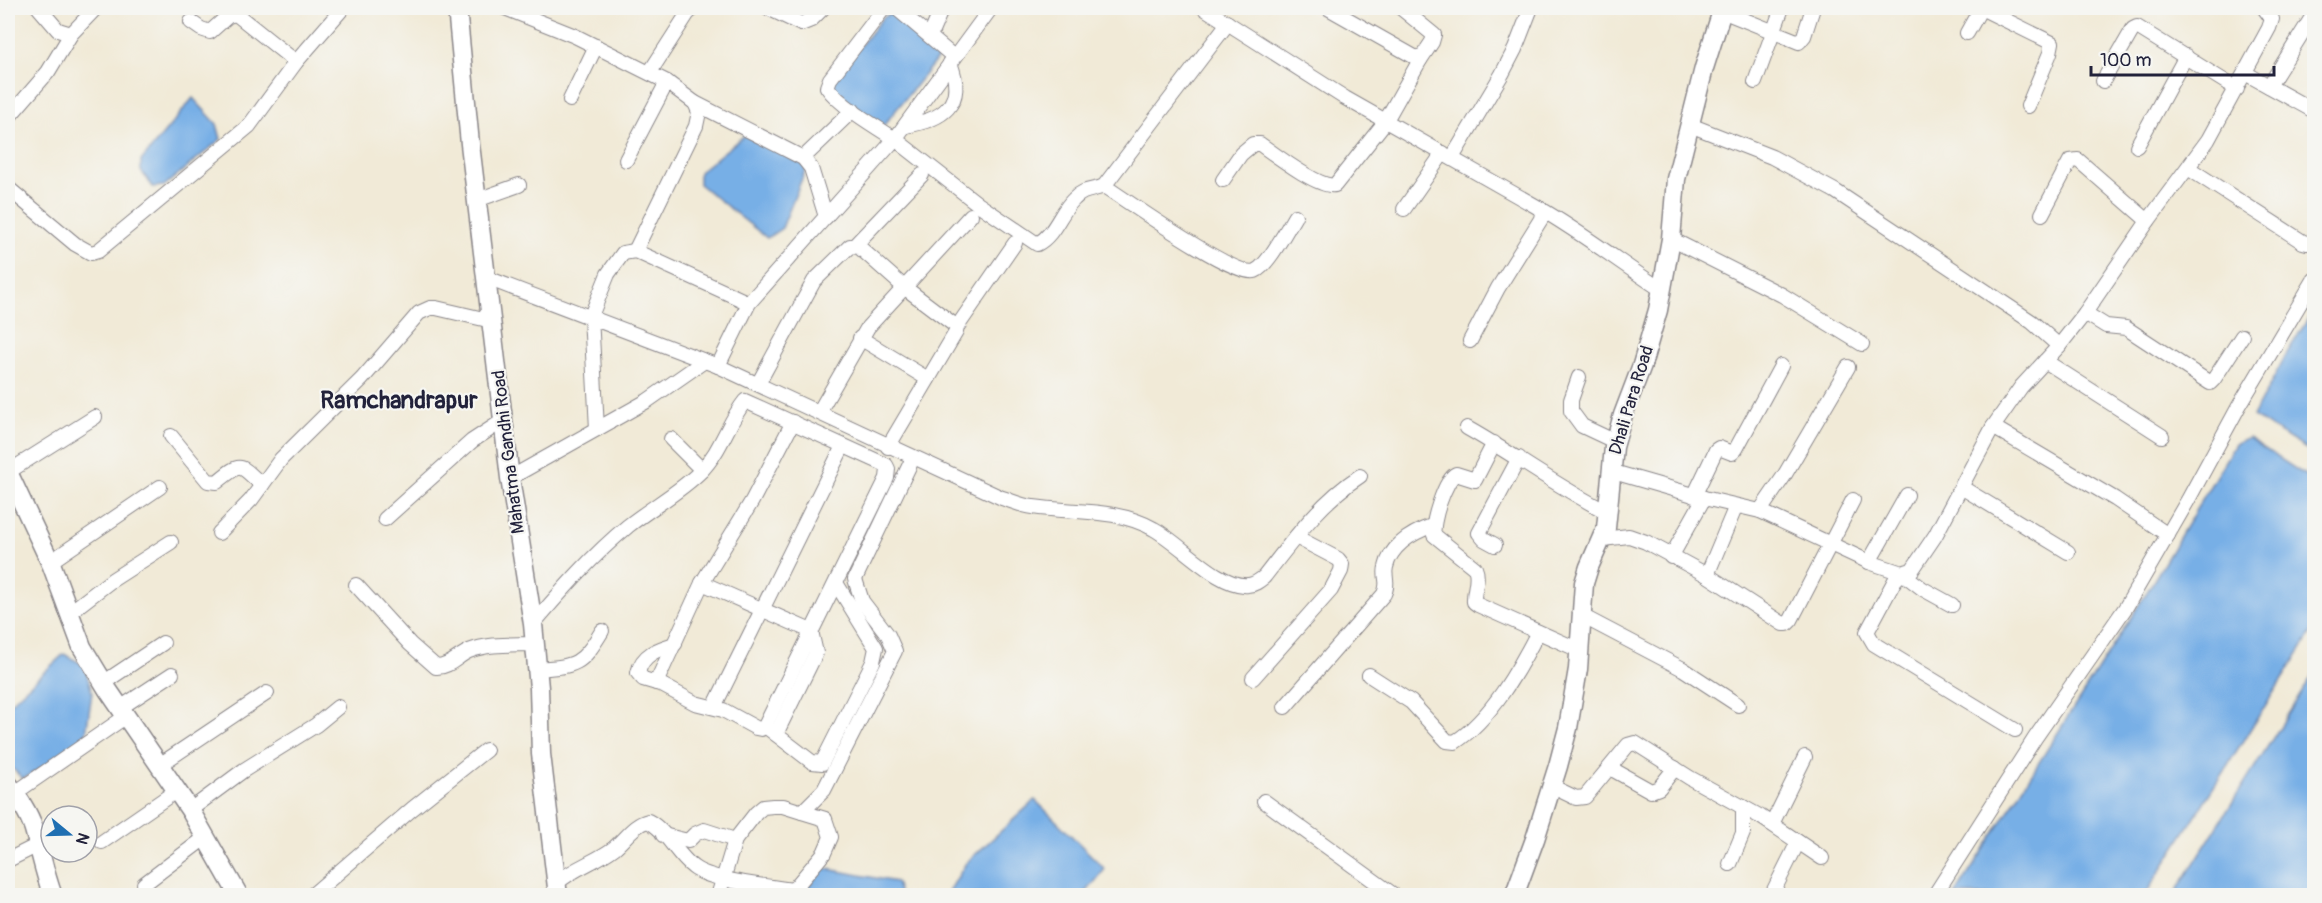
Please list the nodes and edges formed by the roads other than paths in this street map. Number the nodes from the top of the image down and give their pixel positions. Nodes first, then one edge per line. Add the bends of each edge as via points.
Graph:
1 (39, 8) edge
2 (96, 8) edge
3 (343, 8) edge
4 (457, 8) edge
5 (505, 8) edge
6 (694, 8) edge
7 (768, 8) edge
8 (823, 8) edge
9 (884, 8) edge
10 (896, 8) edge
11 (942, 8) edge
12 (991, 8) edge
13 (1204, 8) edge
14 (1328, 8) edge
15 (1401, 8) edge
16 (1531, 8) edge
17 (1782, 8) edge
18 (1813, 8) edge
19 (2264, 8) edge
20 (1723, 9) edge
21 (2314, 14) edge
22 (191, 22) dead end
23 (1228, 23) junction
24 (1773, 33) junction
25 (1967, 33) dead end
26 (71, 34) junction
27 (930, 36) junction
28 (596, 46) junction
29 (2186, 56) junction
30 (952, 60) junction
31 (1420, 60) junction
32 (296, 62) junction
33 (650, 72) junction
34 (2245, 73) junction
35 (2103, 81) dead end
36 (667, 82) junction
37 (1755, 82) dead end
38 (2269, 86) junction
39 (2237, 89) junction
40 (570, 100) dead end
41 (695, 103) junction
42 (2028, 106) dead end
43 (853, 110) junction
44 (2314, 111) edge
45 (8, 118) edge
46 (1385, 122) junction
47 (1690, 125) junction
48 (904, 126) junction
49 (895, 139) junction
50 (2137, 146) dead end
51 (1447, 156) junction
52 (803, 158) junction
53 (626, 160) dead end
54 (2188, 168) junction
55 (921, 175) dead end
56 (1223, 180) dead end
57 (519, 184) dead end
58 (1104, 186) junction
59 (8, 188) edge
60 (477, 200) junction
61 (1539, 208) junction
62 (1404, 209) dead end
63 (2042, 214) dead end
64 (971, 215) dead end
65 (1295, 216) dead end
66 (826, 217) junction
67 (2148, 221) junction
68 (1671, 239) junction
69 (2314, 241) edge
70 (1015, 243) dead end
71 (854, 246) junction
72 (635, 251) junction
73 (487, 278) junction
74 (2314, 280) edge
75 (904, 287) junction
76 (1662, 290) junction
77 (749, 303) junction
78 (2085, 313) junction
79 (591, 316) junction
80 (492, 321) junction
81 (957, 327) junction
82 (2242, 336) dead end
83 (861, 338) junction
84 (1470, 341) dead end
85 (1862, 344) dead end
86 (2059, 346) junction
87 (2045, 361) junction
88 (703, 362) junction
89 (718, 366) junction
90 (1781, 366) dead end
91 (1848, 367) dead end
92 (1579, 377) dead end
93 (928, 380) junction
94 (758, 384) junction
95 (819, 412) junction
96 (96, 417) dead end
97 (504, 420) junction
98 (793, 422) junction
99 (1993, 427) junction
100 (1467, 428) dead end
101 (597, 429) junction
102 (171, 436) dead end
103 (2162, 436) dead end
104 (671, 439) dead end
105 (1616, 442) junction
106 (1494, 443) junction
107 (843, 446) junction
108 (888, 447) junction
109 (913, 458) junction
110 (1519, 458) junction
111 (702, 470) junction
112 (1610, 471) junction
113 (8, 472) edge
114 (1360, 476) dead end
115 (510, 478) junction
116 (262, 485) junction
117 (160, 487) dead end
118 (1961, 488) junction
119 (1907, 495) dead end
120 (1699, 497) junction
121 (12, 498) edge
122 (1853, 500) dead end
123 (1736, 506) junction
124 (1760, 511) junction
125 (1608, 513) junction
126 (385, 519) dead end
127 (1434, 525) junction
128 (219, 533) dead end
129 (2168, 535) junction
130 (1296, 537) junction
131 (1602, 539) junction
132 (171, 542) dead end
133 (1830, 544) junction
134 (1495, 545) dead end
135 (2068, 552) dead end
136 (1671, 556) junction
137 (50, 562) junction
138 (1869, 562) junction
139 (1902, 573) junction
140 (1707, 576) junction
141 (702, 583) junction
142 (836, 583) junction
143 (356, 585) dead end
144 (1952, 605) dead end
145 (762, 608) junction
146 (69, 613) junction
147 (1582, 616) junction
148 (533, 624) junction
149 (602, 631) dead end
150 (811, 631) junction
151 (1538, 632) junction
152 (163, 643) dead end
153 (534, 644) junction
154 (675, 644) junction
155 (1579, 650) junction
156 (537, 669) junction
157 (172, 674) dead end
158 (1369, 675) dead end
159 (1253, 678) dead end
160 (103, 683) junction
161 (656, 683) junction
162 (267, 693) dead end
163 (1738, 705) dead end
164 (338, 707) dead end
165 (714, 707) junction
166 (1285, 707) dead end
167 (122, 713) junction
168 (771, 730) junction
169 (2015, 730) dead end
170 (486, 750) dead end
171 (1805, 757) dead end
172 (158, 766) junction
173 (1610, 768) junction
174 (1675, 768) junction
175 (1551, 786) junction
176 (11, 788) edge
177 (176, 791) junction
178 (1264, 801) dead end
179 (1743, 807) junction
180 (190, 810) junction
181 (802, 812) junction
182 (1772, 825) junction
183 (663, 835) junction
184 (206, 837) junction
185 (735, 840) junction
186 (102, 842) dead end
187 (1798, 842) junction
188 (38, 845) junction
189 (1822, 858) dead end
190 (8, 860) edge
191 (1730, 864) dead end
192 (724, 878) junction
193 (144, 884) dead end
194 (557, 889) edge
195 (790, 893) edge
196 (53, 896) edge
197 (239, 896) edge
198 (311, 896) edge
199 (718, 896) edge
200 (1395, 896) edge
201 (1514, 896) edge
202 (1771, 896) edge
203 (1934, 896) edge

1 - 26 street via 58,30
2 - 26 street
3 - 32 street
4 - 60 street, Mahatma Gandhi Road
5 - 28 street
6 - 33 street
7 - 8 street via 801,24
9 - 43 street via 827,84 829,91
10 - 27 street
11 - 27 street
12 - 30 street
13 - 23 street
14 - 31 street
15 - 31 street via 1434,34
16 - 51 street via 1502,74
17 - 24 street
18 - 24 street via 1799,42
19 - 34 street via 2272,19
20 - 24 street
20 - 47 street, Dhali Para Road
21 - 38 street
22 - 32 street via 210,32 236,14
23 - 46 street
23 - 58 street
24 - 37 street
25 - 42 street via 1981,8 2052,44
26 - 45 street via 48,72
27 - 30 street
28 - 33 street
28 - 40 street
29 - 35 street via 2137,27
29 - 39 street
29 - 50 street
30 - 48 street
30 - 48 street via 956,83 951,103 933,120
31 - 46 street
32 - 59 street via 249,126 98,251 91,253 75,244
33 - 36 street
34 - 38 street
34 - 39 street
36 - 41 street
36 - 53 street
38 - 44 street
39 - 54 street
41 - 52 street
41 - 72 street via 699,112 696,126
43 - 49 street
43 - 52 street
46 - 51 street
46 - 56 street via 1335,185 1317,182 1260,144 1252,144 1241,154
47 - 68 street, Dhali Para Road via 1676,179
47 - 86 street via 1772,157 1834,191 2032,322
48 - 49 street
49 - 58 street via 1037,244 1045,240 1073,199 1086,189
49 - 66 street
51 - 61 street
51 - 62 street
52 - 66 street via 811,168
54 - 67 street
54 - 69 street via 2303,242
55 - 71 street
57 - 60 street
58 - 65 street via 1176,234 1249,272 1264,264
60 - 73 street, Mahatma Gandhi Road
61 - 76 street
61 - 84 street via 1541,219
63 - 67 street via 2073,159
64 - 75 street
66 - 77 street
67 - 78 street
68 - 76 street, Dhali Para Road
68 - 85 street via 1782,295
70 - 81 street
71 - 75 street via 864,250
71 - 94 street via 814,281
72 - 77 street
72 - 79 street via 623,253 608,274
73 - 79 street
73 - 80 street, Mahatma Gandhi Road
74 - 129 street
75 - 81 street
75 - 83 street
76 - 105 street, Dhali Para Road
77 - 89 street
78 - 82 street via 2106,326 2126,328 2210,383
78 - 86 street
79 - 88 street
79 - 101 street
80 - 97 street, Mahatma Gandhi Road
80 - 116 street via 436,308 419,313 362,380 281,459
81 - 93 street
83 - 93 street
83 - 95 street
86 - 87 street
87 - 99 street
87 - 103 street
88 - 89 street
88 - 101 street via 647,401
89 - 94 street
90 - 120 street via 1736,449 1732,453 1716,450
91 - 124 street
92 - 105 street via 1571,411 1582,426
93 - 108 street
94 - 95 street
95 - 108 street
96 - 113 street
97 - 115 street, Mahatma Gandhi Road
97 - 126 street via 472,441
98 - 107 street
98 - 111 street via 745,401
98 - 141 street via 752,501
99 - 118 street
99 - 129 street
100 - 106 street
101 - 115 street
102 - 116 street via 208,481 217,482 238,466
104 - 111 street
105 - 112 street, Dhali Para Road
106 - 110 street
106 - 127 street via 1475,480 1456,474 1449,480
107 - 142 street via 882,462 888,474
107 - 145 street
108 - 109 street
109 - 130 street via 1002,498 1032,507 1138,520 1222,579 1245,586 1264,577
109 - 181 street via 855,579 862,601 895,651 824,790
110 - 125 street via 1578,498
110 - 134 street via 1480,529 1480,536
111 - 148 street via 602,549
112 - 120 street
112 - 125 street, Dhali Para Road
113 - 121 street
114 - 130 street via 1328,499
115 - 148 street, Mahatma Gandhi Road
116 - 128 street
117 - 137 street
118 - 135 street
118 - 139 street via 1918,563
119 - 138 street
120 - 123 street
120 - 136 street
121 - 137 street
122 - 133 street
123 - 124 street
123 - 140 street
124 - 133 street
125 - 131 street, Dhali Para Road
127 - 151 street via 1438,541 1477,572 1474,602
127 - 166 street via 1411,534 1394,551 1386,566 1388,583 1384,594
129 - 203 street via 2126,607 2035,738
130 - 159 street via 1338,560 1341,571 1330,590
131 - 136 street via 1629,536
131 - 147 street, Dhali Para Road via 1584,583
132 - 146 street
133 - 138 street
133 - 140 street via 1787,624
136 - 140 street
137 - 146 street
138 - 139 street
139 - 144 street
139 - 169 street via 1869,625 1869,638
141 - 145 street
141 - 154 street
142 - 150 street
142 - 168 street via 876,648 873,662 822,763 812,762
143 - 153 street via 435,667 479,648
145 - 150 street
145 - 165 street
146 - 160 street via 82,647
147 - 155 street, Dhali Para Road
147 - 163 street via 1683,669
148 - 153 street, Mahatma Gandhi Road
149 - 156 street via 575,665
150 - 168 street
151 - 155 street
151 - 158 street via 1506,688 1455,742 1447,741 1411,702
152 - 160 street
153 - 156 street, Mahatma Gandhi Road
154 - 161 street
154 - 161 street via 648,655 639,668 642,679
155 - 175 street, Dhali Para Road via 1568,728
156 - 194 street, Mahatma Gandhi Road via 541,754
157 - 167 street
160 - 167 street
161 - 165 street via 695,703
162 - 172 street
164 - 180 street
165 - 168 street via 756,728
167 - 172 street
167 - 176 street
170 - 198 street
171 - 182 street
172 - 177 street
173 - 174 street via 1651,791 1659,788
173 - 174 street via 1628,745 1635,743
173 - 175 street via 1581,799
174 - 179 street
175 - 201 street, Dhali Para Road
176 - 188 street via 35,830
177 - 180 street
177 - 186 street
178 - 200 street
179 - 182 street
179 - 191 street via 1743,834
180 - 184 street
181 - 185 street via 783,806 763,807
181 - 195 street via 825,819 831,837 824,853
182 - 187 street
183 - 185 street via 688,842 704,830
183 - 192 street via 700,872
183 - 194 street via 651,822 644,822 613,848 567,873
184 - 193 street
184 - 197 street
185 - 192 street
187 - 189 street
187 - 202 street
188 - 190 street
188 - 196 street
192 - 195 street
192 - 199 street

